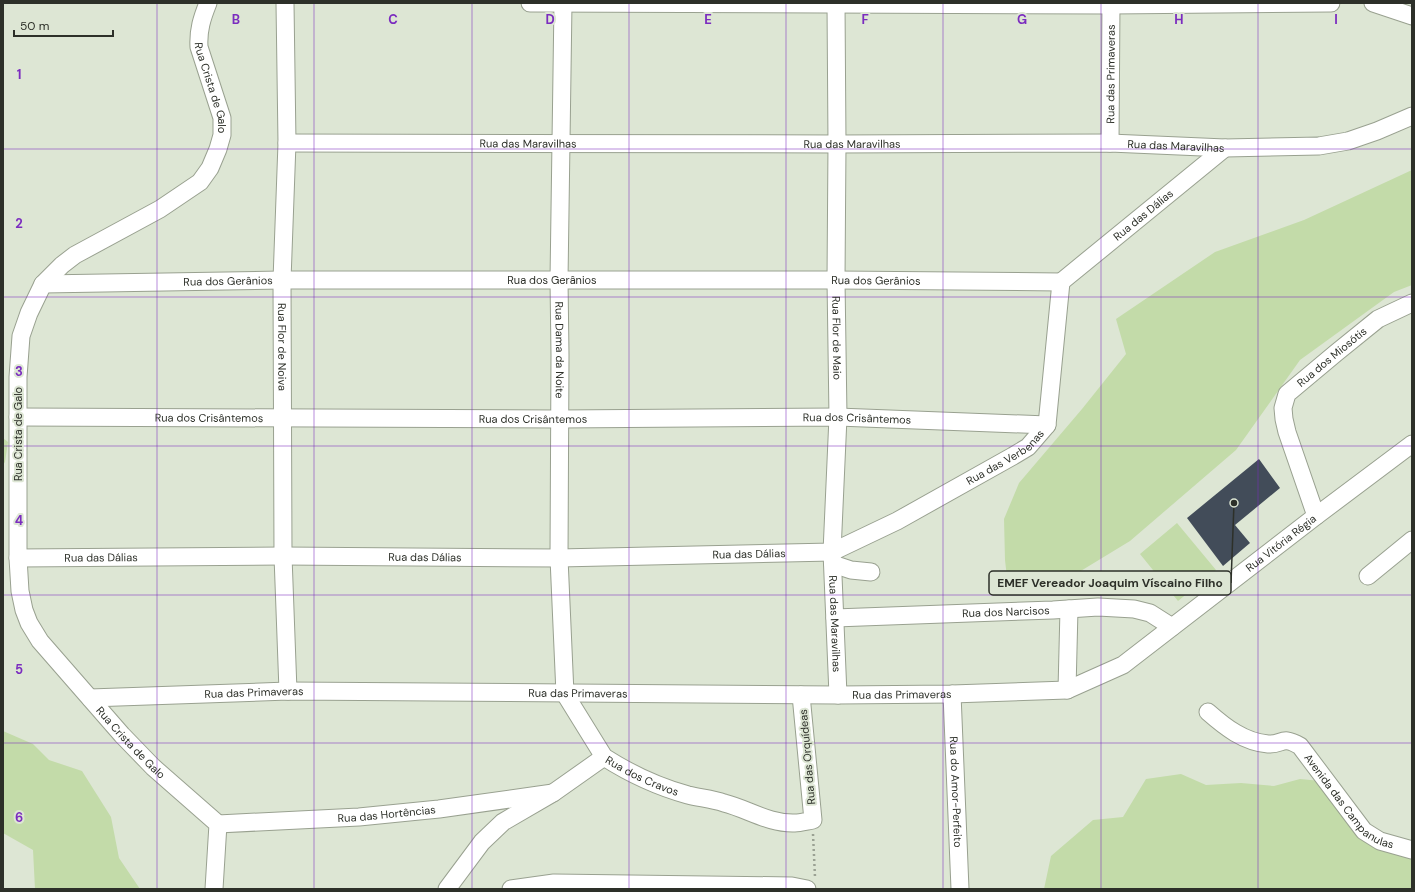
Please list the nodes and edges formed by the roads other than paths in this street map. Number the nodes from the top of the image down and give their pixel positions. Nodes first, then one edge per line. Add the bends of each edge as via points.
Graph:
1 (208, 3) edge
2 (286, 3) edge
3 (530, 3) edge
4 (563, 3) edge
5 (836, 3) edge
6 (1331, 3) edge
7 (1373, 3) edge
8 (1111, 4) edge
9 (1412, 16) edge
10 (1412, 116) edge
11 (1110, 143) junction
12 (287, 144) junction
13 (561, 144) junction
14 (837, 144) junction
15 (1225, 148) junction
16 (282, 280) junction
17 (559, 280) junction
18 (836, 280) junction
19 (1061, 282) junction
20 (43, 284) junction
21 (1412, 303) edge
22 (18, 417) junction
23 (838, 417) junction
24 (282, 418) junction
25 (559, 418) junction
26 (1047, 425) junction
27 (1410, 449) edge
28 (1316, 516) junction
29 (1412, 540) edge
30 (284, 556) junction
31 (18, 558) junction
32 (559, 558) junction
33 (832, 558) junction
34 (871, 572) dead end
35 (1368, 576) dead end
36 (1069, 609) junction
37 (835, 618) junction
38 (1172, 627) junction
39 (1067, 690) junction
40 (288, 691) junction
41 (565, 694) junction
42 (952, 694) junction
43 (801, 695) junction
44 (838, 695) junction
45 (90, 698) junction
46 (1208, 712) dead end
47 (604, 757) junction
48 (553, 793) junction
49 (813, 820) joint
50 (218, 824) junction
51 (1412, 850) edge
52 (811, 885) edge
53 (554, 886) edge
54 (682, 887) edge
55 (214, 889) edge
56 (446, 889) edge
57 (511, 889) edge
58 (960, 889) edge

1 - 20 street, Rua Crista de Galo via 200,23 199,47 222,118 222,135 210,168 196,186 160,209 75,255
2 - 12 street, Rua Flor de Noiva
3 - 4 street
4 - 5 street
4 - 13 street, Rua Dama da Noite
5 - 8 street
5 - 14 street, Rua Flor de Maio
6 - 8 street
7 - 9 street
8 - 11 street, Rua das Primaveras
10 - 15 street, Rua das Maravilhas via 1348,141 1319,146
11 - 14 street, Rua das Maravilhas
11 - 15 street, Rua das Maravilhas
12 - 13 street, Rua das Maravilhas
12 - 16 street, Rua Flor de Noiva
13 - 14 street, Rua das Maravilhas
13 - 17 street, Rua Dama da Noite
14 - 18 street, Rua Flor de Maio
15 - 19 street, Rua das Dálias
16 - 17 street, Rua dos Gerânios
16 - 20 street, Rua dos Gerânios
16 - 24 street, Rua Flor de Noiva
17 - 18 street, Rua dos Gerânios
17 - 25 street, Rua Dama da Noite
18 - 19 street, Rua dos Gerânios
18 - 23 street, Rua Flor de Maio
19 - 26 street, Rua das Verbenas
20 - 22 street, Rua Crista de Galo via 21,336
21 - 28 street, Rua dos Miosótis via 1378,319 1287,394 1283,408 1284,420
22 - 24 street, Rua dos Crisântemos
22 - 31 street, Rua Crista de Galo
23 - 25 street, Rua dos Crisântemos
23 - 26 street, Rua dos Crisântemos
23 - 33 street, Rua Flor de Maio
24 - 25 street, Rua dos Crisântemos
24 - 30 street, Rua Flor de Noiva
25 - 32 street, Rua Dama da Noite
26 - 33 street, Rua das Verbenas via 1028,447
27 - 28 street, Rua Vitória Régia
28 - 38 street, Rua Vitória Régia
29 - 35 street
30 - 31 street, Rua das Dálias
30 - 32 street, Rua das Dálias
30 - 40 street, Rua Flor de Noiva
31 - 45 street, Rua Crista de Galo via 20,591 29,623 40,641
32 - 33 street, Rua das Dálias
32 - 41 street, Rua Dama da Noite
33 - 34 street via 857,571
33 - 37 street, Rua das Maravilhas
36 - 37 street, Rua dos Narcisos
36 - 38 street, Rua dos Narcisos via 1134,609 1150,613
36 - 39 street
37 - 44 street, Rua das Maravilhas
38 - 39 street, Rua Vitória Régia via 1123,665
39 - 42 street, Rua das Primaveras
40 - 41 street, Rua das Primaveras
40 - 45 street, Rua das Primaveras
41 - 43 street, Rua das Primaveras
41 - 47 street, Rua Dama da Noite
42 - 44 street, Rua das Primaveras
42 - 58 street, Rua do Amor-Perfeito
43 - 44 street, Rua das Primaveras
43 - 49 street, Rua das Orquídeas
45 - 50 street, Rua Crista de Galo via 153,767
46 - 51 street, Avenida das Campanulas via 1245,738 1270,744 1289,740 1300,746 1364,830 1380,841
47 - 48 street, Rua dos Cravos
47 - 49 street, Rua dos Cravos via 666,788 736,806 770,820 795,823
48 - 50 street, Rua das Hortências via 359,817
48 - 56 street, Rua dos Cravos via 503,822 482,842
50 - 55 street
52 - 54 street
53 - 54 street
53 - 57 street

